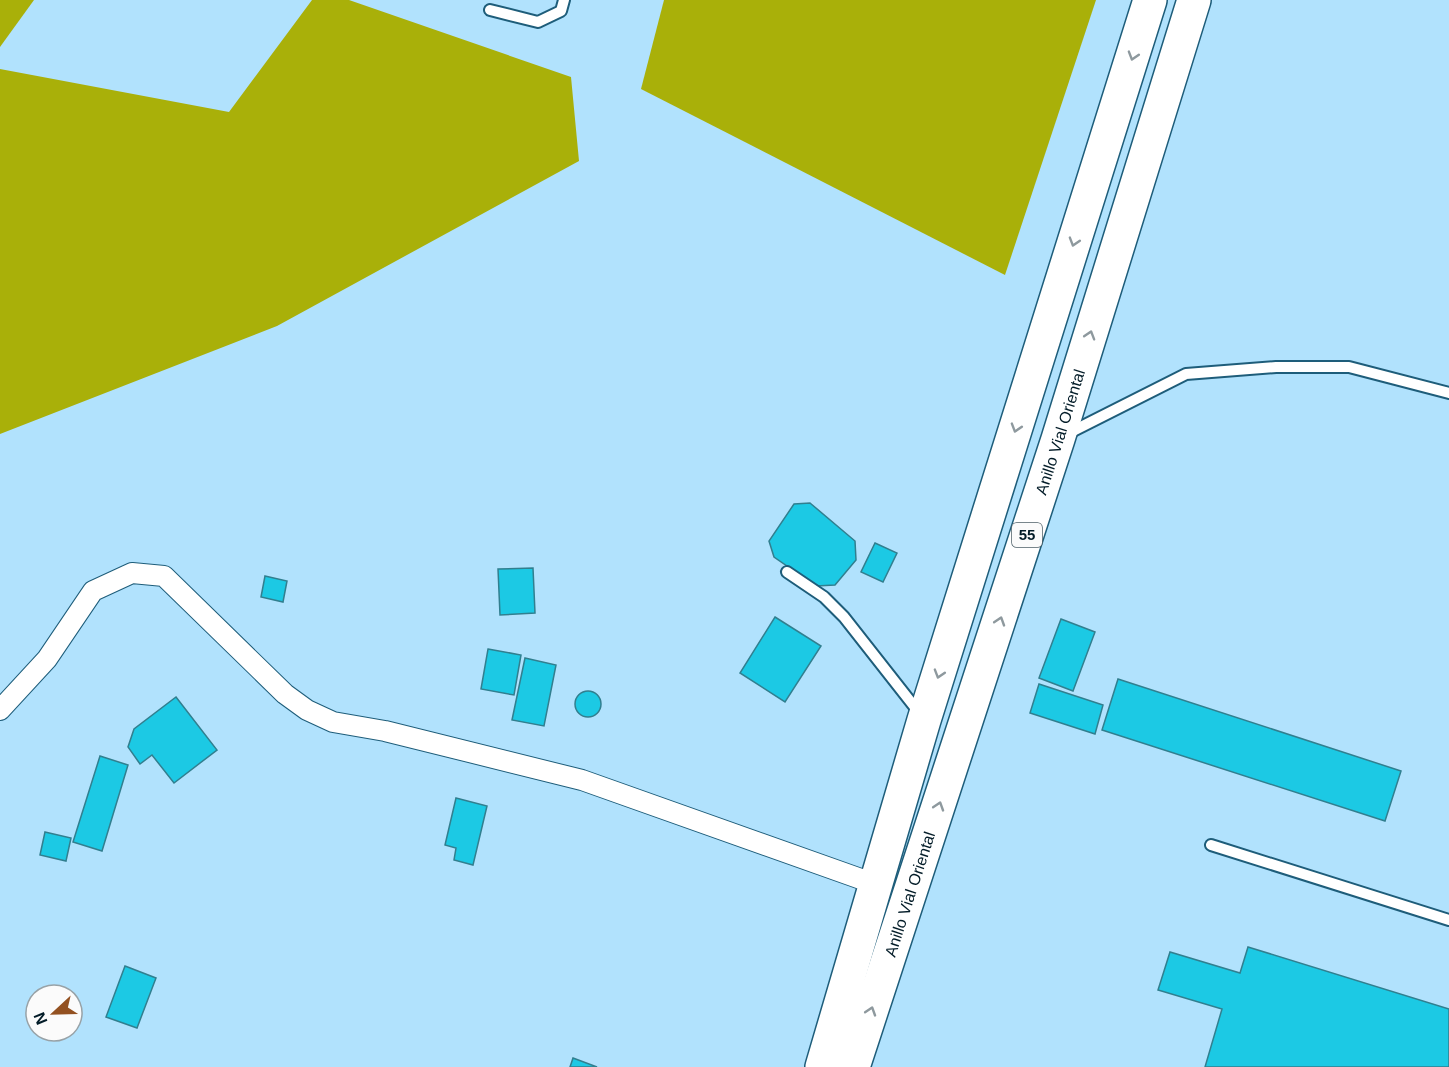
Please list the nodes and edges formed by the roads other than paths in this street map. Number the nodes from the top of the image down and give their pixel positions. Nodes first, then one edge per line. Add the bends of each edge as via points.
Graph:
1 (564, 0) edge
2 (1150, 0) edge
3 (1194, 0) edge
4 (490, 10) dead end
5 (1449, 393) edge
6 (1058, 439) junction
7 (787, 572) dead end
8 (0, 710) edge
9 (924, 720) junction
10 (1211, 845) dead end
11 (875, 884) junction
12 (1449, 920) edge
13 (822, 1067) edge
14 (853, 1067) edge

1 - 4 lane via 561,10 538,22
2 -> 9 highway, Anillo Vial Oriental
6 -> 3 highway, Anillo Vial Oriental / 55
5 - 6 lane via 1349,367 1276,367 1186,374
14 -> 6 highway, Anillo Vial Oriental / 55
7 - 9 lane via 824,597 844,617
8 - 11 street via 47,659 93,591 132,573 164,576 307,711 333,722 385,731 582,780
9 - 11 highway, Anillo Vial Oriental
10 - 12 lane
11 - 13 highway, Anillo Vial Oriental

